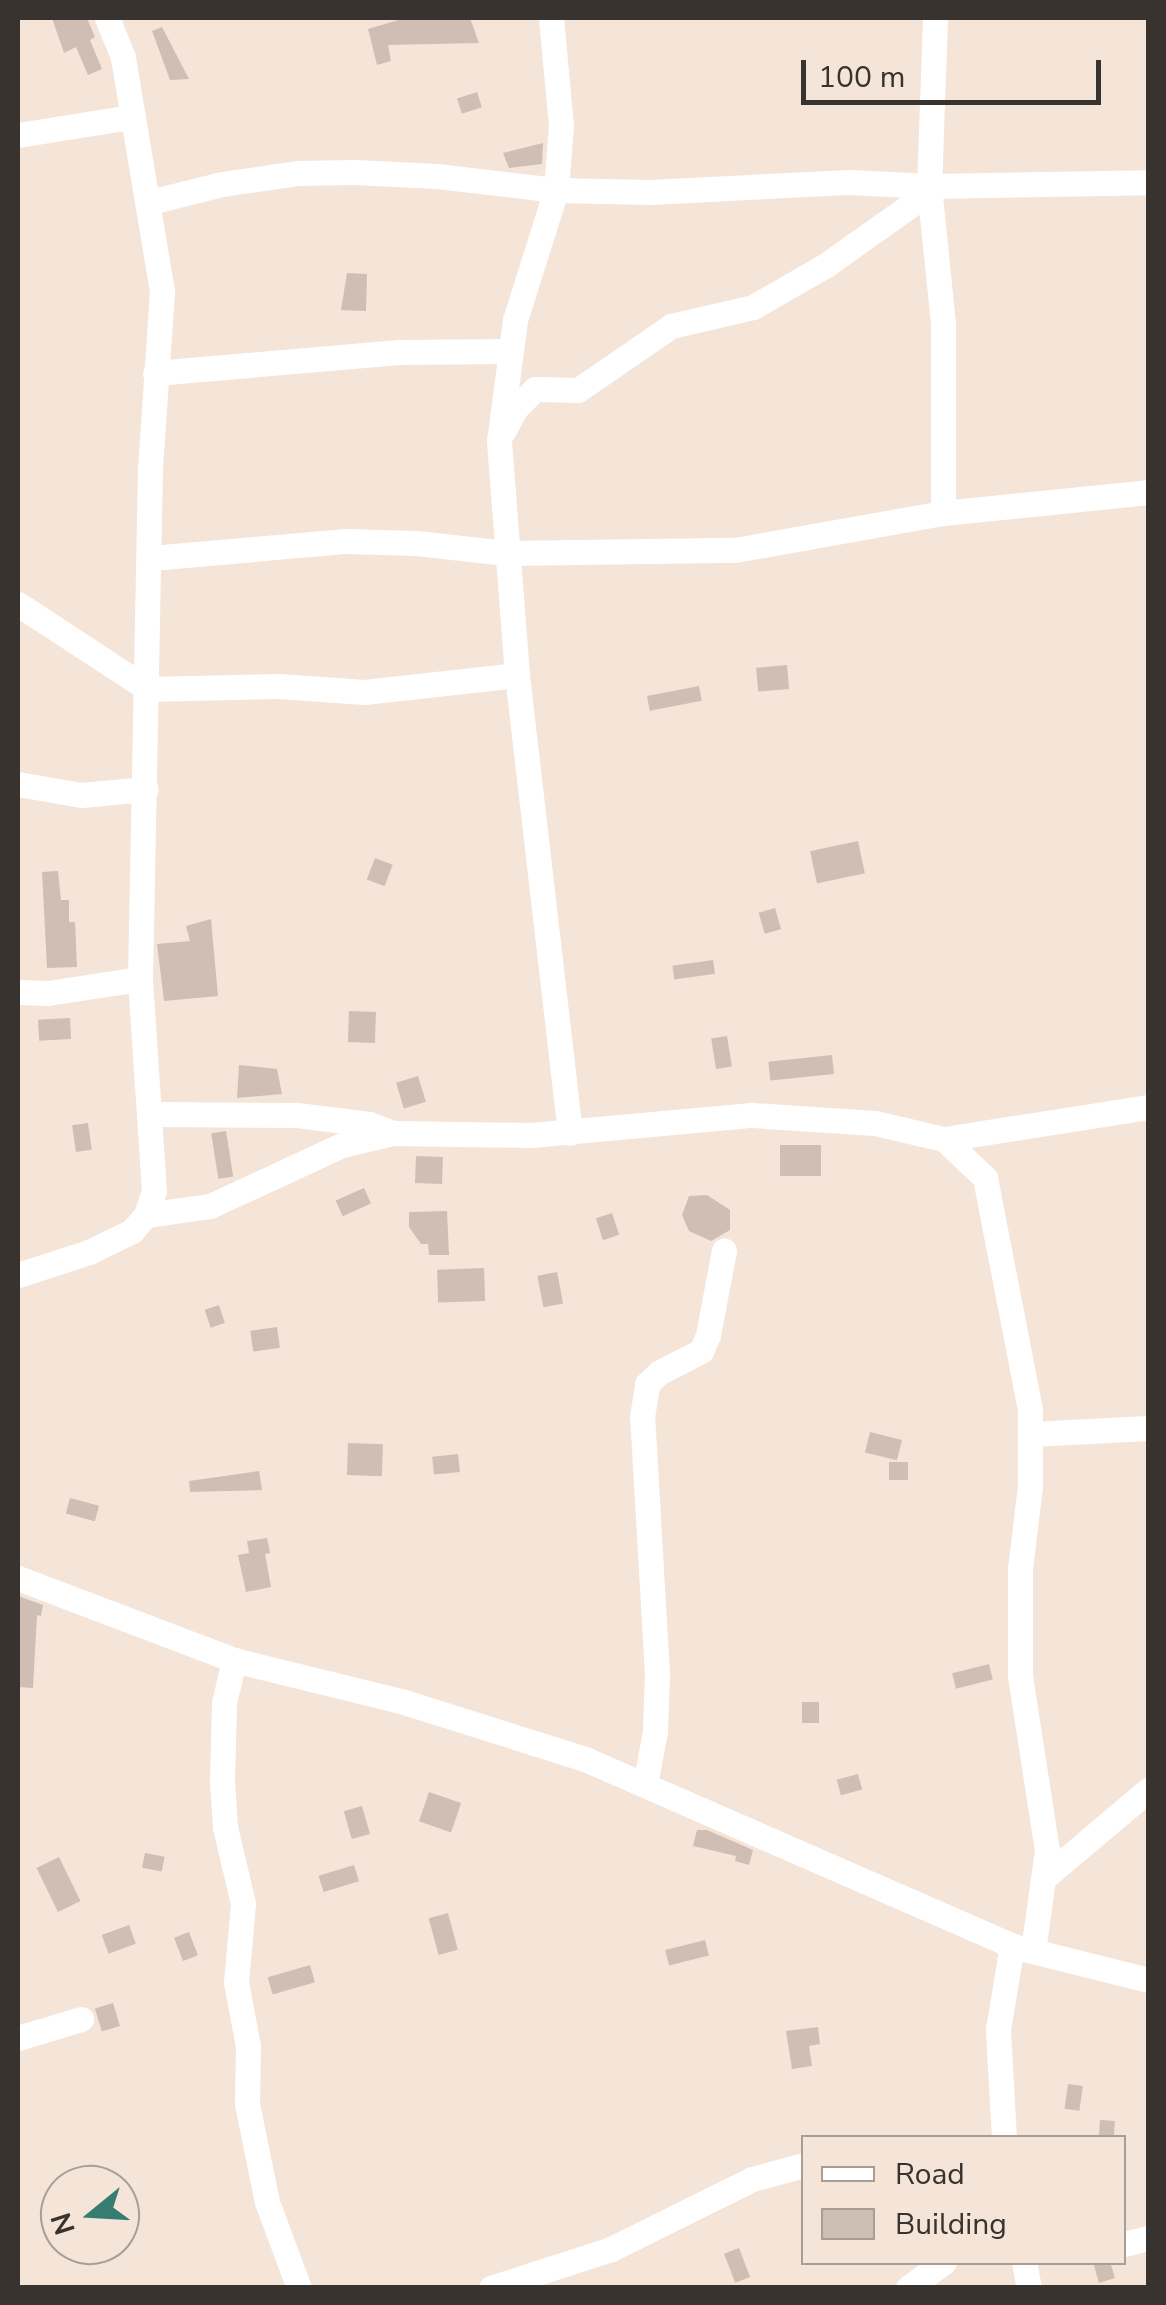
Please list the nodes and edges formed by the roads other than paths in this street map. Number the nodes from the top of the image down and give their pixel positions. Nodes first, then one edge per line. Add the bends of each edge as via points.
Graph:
1 (107, 18) edge
2 (552, 18) edge
3 (935, 18) edge
4 (132, 117) junction
5 (18, 135) edge
6 (1148, 182) edge
7 (929, 189) junction
8 (556, 190) junction
9 (150, 202) junction
10 (509, 350) junction
11 (156, 373) junction
12 (498, 440) junction
13 (1148, 492) edge
14 (943, 513) junction
15 (506, 554) junction
16 (151, 558) junction
17 (18, 604) edge
18 (517, 675) junction
19 (148, 689) junction
20 (18, 784) edge
21 (146, 789) junction
22 (140, 979) junction
23 (18, 992) edge
24 (1148, 1107) edge
25 (150, 1114) junction
26 (393, 1133) junction
27 (570, 1133) junction
28 (944, 1139) junction
29 (146, 1216) junction
30 (724, 1250) dead end
31 (18, 1275) edge
32 (1148, 1428) edge
33 (1031, 1434) junction
34 (18, 1578) edge
35 (234, 1660) junction
36 (645, 1784) junction
37 (1148, 1790) edge
38 (1045, 1877) junction
39 (1023, 1948) junction
40 (1148, 1980) edge
41 (81, 2019) dead end
42 (18, 2038) edge
43 (1004, 2135) edge
44 (801, 2166) edge
45 (940, 2265) edge
46 (299, 2288) edge
47 (491, 2288) edge
48 (908, 2288) edge

1 - 4 street via 123,57
2 - 8 street via 561,125
3 - 7 street
4 - 5 street
4 - 9 street
6 - 7 street
7 - 8 street via 850,182
7 - 12 street via 768,300 729,316 671,326 578,390 535,389
7 - 14 street via 943,324
8 - 9 street via 438,176 297,173
8 - 10 street
9 - 11 street via 162,291
10 - 11 street via 399,352
10 - 12 street
11 - 16 street
12 - 15 street
13 - 14 street
14 - 15 street via 735,550
15 - 16 street via 346,541
15 - 18 street
16 - 19 street
17 - 19 street
18 - 19 street via 378,692
18 - 27 street
19 - 21 street
20 - 21 street via 81,794
21 - 22 street
22 - 23 street
22 - 25 street
24 - 28 street
25 - 26 street via 297,1115
25 - 29 street via 154,1191
26 - 27 street
26 - 29 street via 342,1144 210,1206
27 - 28 street via 752,1115 864,1122
28 - 33 street via 985,1178
29 - 31 street via 112,1243
30 - 36 street via 701,1351 646,1384 642,1417 657,1674
32 - 33 street
33 - 38 street via 1020,1676 1043,1818
34 - 35 street
35 - 36 street via 401,1701
35 - 46 street via 224,1704 222,1781 243,1904 236,1982 248,2046 247,2104 267,2202
36 - 39 street
37 - 38 street
38 - 39 street
39 - 40 street
39 - 43 street via 998,2029
41 - 42 street
44 - 47 street via 752,2179 611,2249
45 - 48 street

